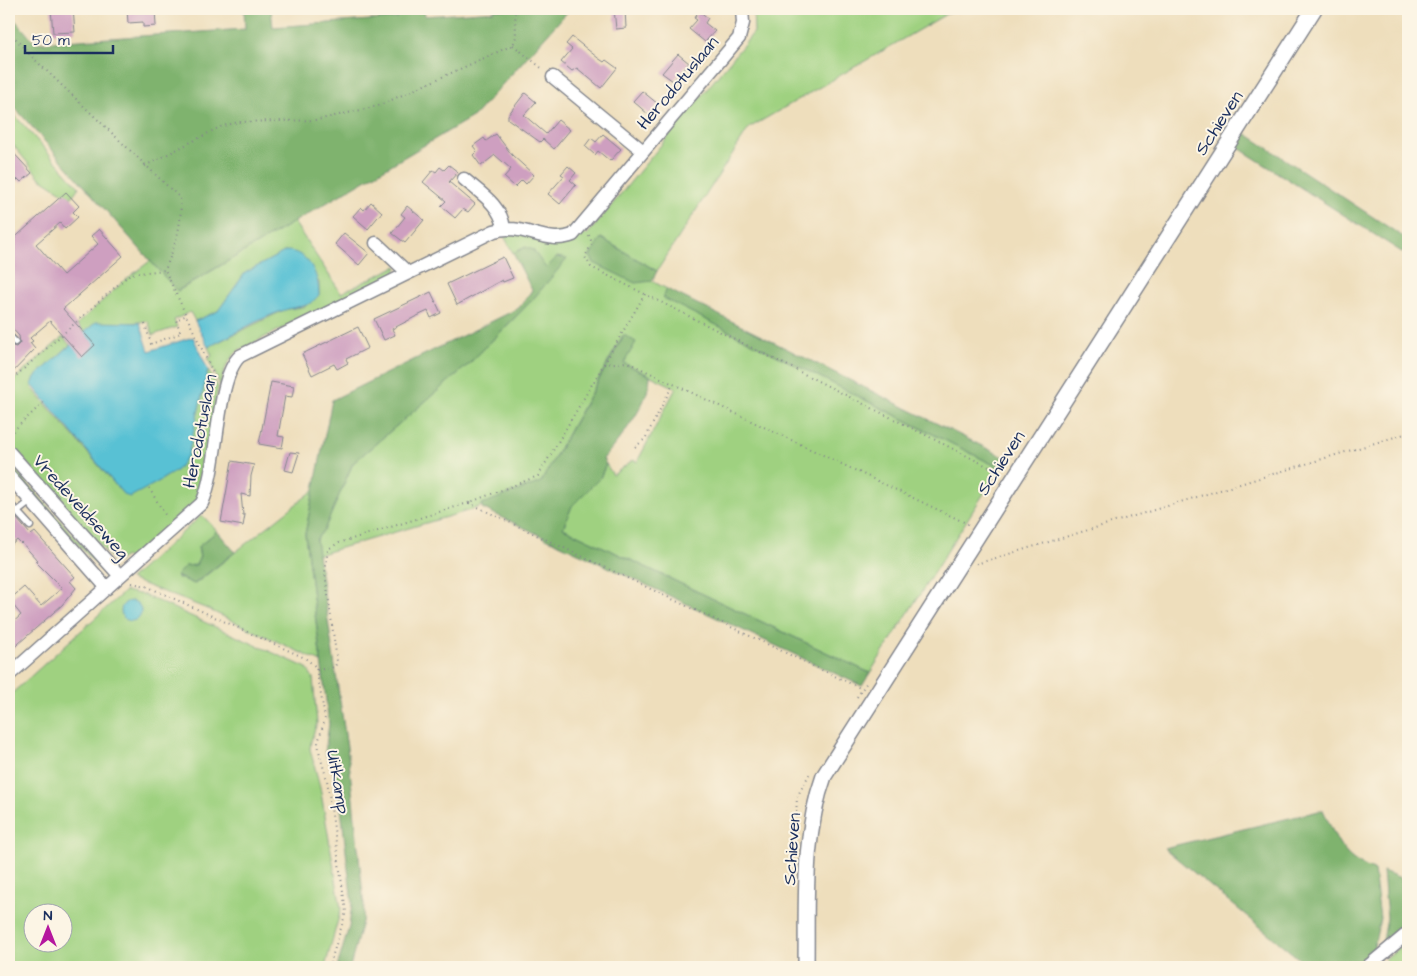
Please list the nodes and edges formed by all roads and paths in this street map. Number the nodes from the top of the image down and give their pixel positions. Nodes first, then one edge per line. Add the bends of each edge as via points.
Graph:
1 (515, 9) edge
2 (742, 9) edge
3 (1314, 9) edge
4 (9, 31) edge
5 (513, 45) junction
6 (553, 77) joint
7 (643, 151) junction
8 (145, 166) junction
9 (464, 179) dead end
10 (504, 228) junction
11 (580, 228) junction
12 (376, 243) dead end
13 (166, 270) junction
14 (408, 273) junction
15 (645, 294) junction
16 (187, 315) junction
17 (145, 324) dead end
18 (9, 336) edge
19 (15, 342) dead end
20 (604, 364) junction
21 (216, 379) dead end
22 (9, 382) edge
23 (673, 384) junction
24 (44, 402) dead end
25 (13, 432) dead end
26 (1408, 433) edge
27 (636, 447) dead end
28 (9, 452) edge
29 (1000, 473) dead end
30 (9, 476) edge
31 (149, 488) dead end
32 (31, 501) junction
33 (9, 502) edge
34 (468, 503) junction
35 (17, 512) junction
36 (172, 516) dead end
37 (969, 524) dead end
38 (30, 526) dead end
39 (958, 565) junction
40 (120, 576) junction
41 (106, 588) junction
42 (317, 670) junction
43 (9, 675) edge
44 (862, 689) dead end
45 (1408, 933) edge
46 (329, 967) edge
47 (806, 967) edge
48 (1367, 967) edge

1 - 5 path via 516,37
2 - 7 street, Herodotuslaan via 739,38
3 - 39 street, Schieven
4 - 8 path
5 - 6 path
5 - 8 path via 378,106 317,120 238,122 220,127
6 - 7 street, Herodotuslaan
7 - 11 street, Herodotuslaan
8 - 13 path via 180,198 179,234
9 - 10 street via 499,209
10 - 11 street, Herodotuslaan via 517,228 553,239 573,235
10 - 14 street, Herodotuslaan
11 - 15 path via 592,239 585,257 587,262
12 - 14 street
13 - 16 path
13 - 22 path via 130,274
14 - 40 street, Herodotuslaan via 236,360 227,376 209,485 202,503
15 - 20 path
15 - 29 path
16 - 17 path via 176,320 181,333 151,344
16 - 21 path
18 - 19 lane
20 - 23 path via 627,362
20 - 34 path via 538,476
23 - 27 path
23 - 37 path
24 - 25 path
26 - 39 path via 1000,555 967,568
28 - 40 street, Vredeveldseweg
30 - 32 street, Vredeveldseweg
31 - 36 path via 168,520
32 - 35 lane, Vredeveldseweg
32 - 41 street, Vredeveldseweg
33 - 35 lane
34 - 42 path via 328,549 325,573 337,661 335,668
34 - 44 path
35 - 38 lane
39 - 47 street, Schieven via 824,776 816,796 809,838
40 - 41 street, Vredeveldseweg
40 - 42 path via 305,658
41 - 43 street
42 - 46 path, Uitkamp via 325,718 318,743 327,780 346,912
45 - 48 street

